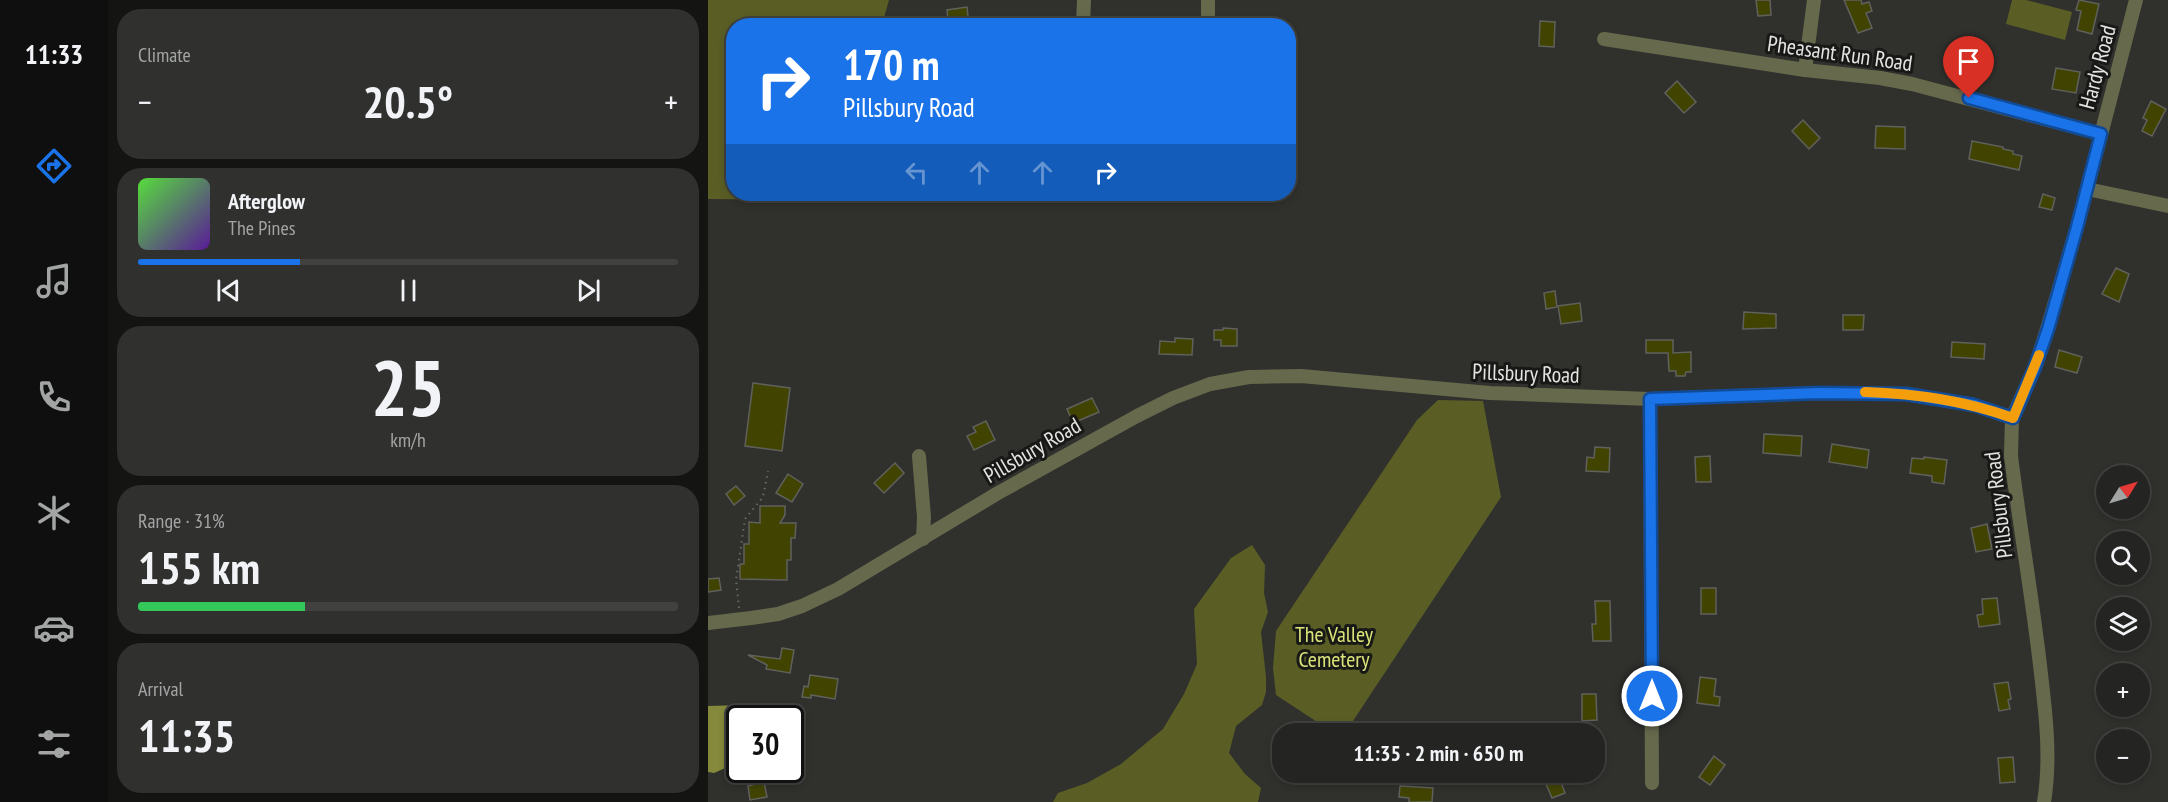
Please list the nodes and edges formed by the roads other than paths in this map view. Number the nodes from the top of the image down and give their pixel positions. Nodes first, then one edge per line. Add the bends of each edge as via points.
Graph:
1 (1084, 0) edge
2 (1208, 0) edge
3 (1814, 0) edge
4 (2136, 0) edge
5 (1083, 18) edge
6 (1208, 18) edge
7 (1604, 39) dead end
8 (1805, 70) junction
9 (2101, 134) junction
10 (2087, 189) junction
11 (2168, 206) edge
12 (1650, 399) junction
13 (2013, 418) junction
14 (919, 456) dead end
15 (923, 539) junction
16 (708, 623) edge
17 (1652, 783) dead end
18 (2044, 802) edge

1 - 5 street
2 - 6 street
3 - 8 street
4 - 9 street, Hardy Road
7 - 8 street, Pheasant Run Road
8 - 9 street, Pheasant Run Road via 1912,84
9 - 10 street, Hardy Road
10 - 11 street
10 - 13 street, Hardy Road via 2048,329
12 - 13 street, Pillsbury Road via 1906,394 1974,405
12 - 15 street, Pillsbury Road via 1490,393 1301,376 1249,377 1210,384 1127,421
12 - 17 street
13 - 18 street, Pillsbury Road via 2011,456 2048,745
14 - 15 street
15 - 16 street, Pillsbury Road via 802,606 778,614

